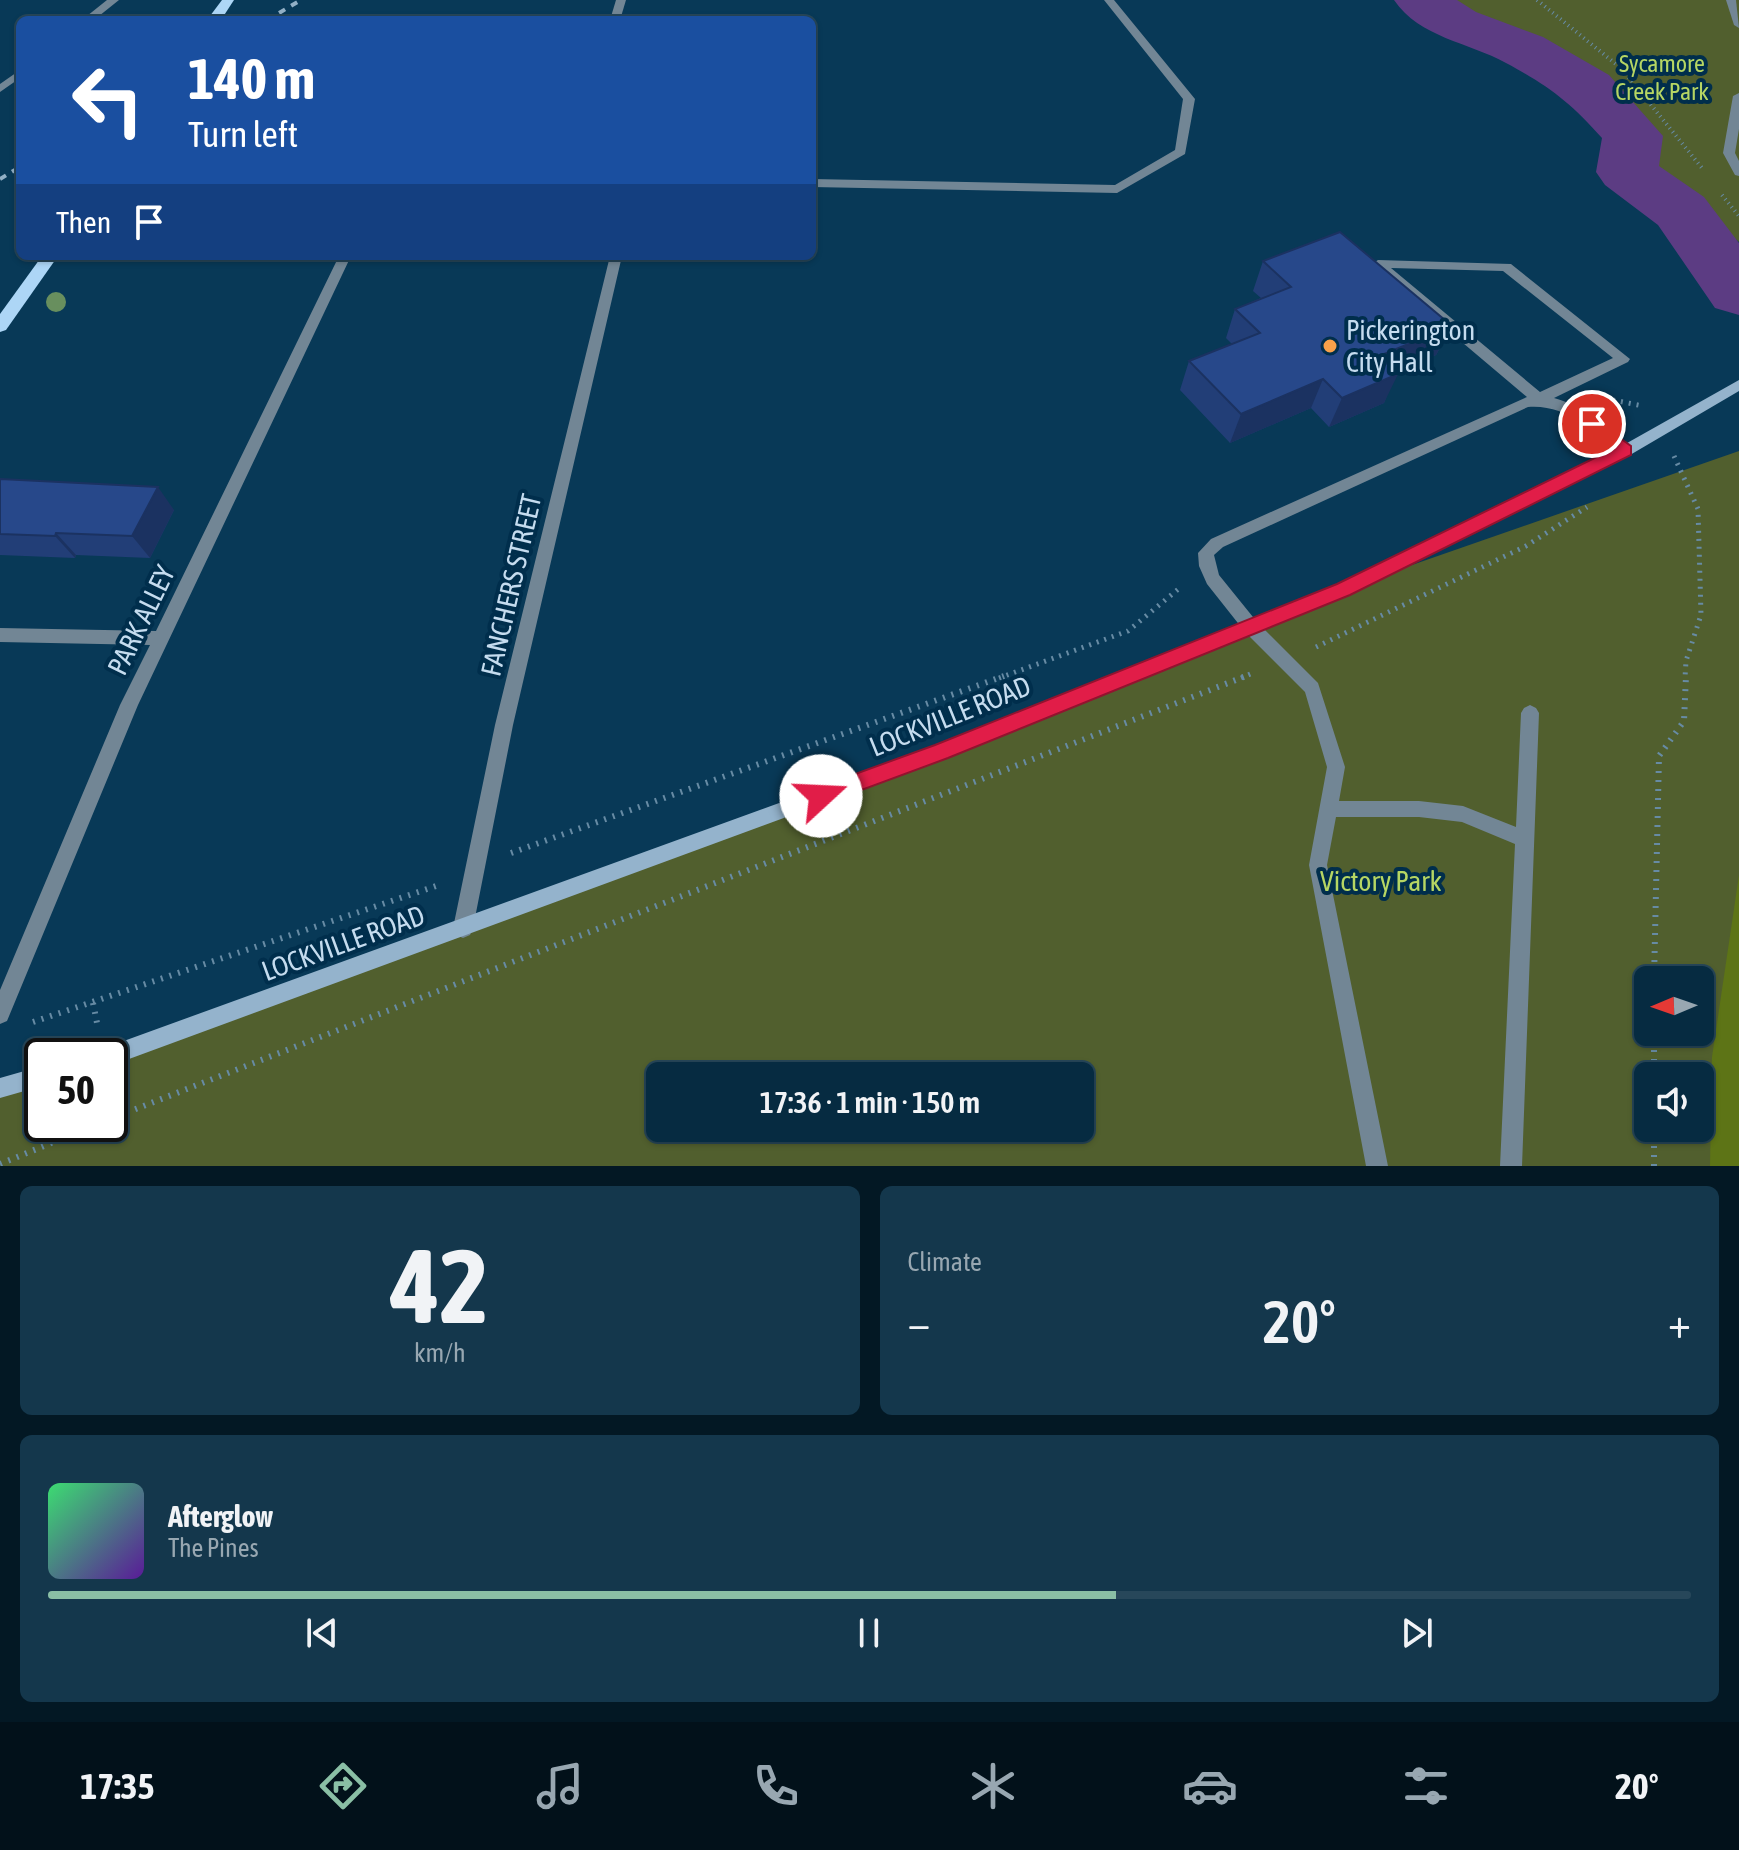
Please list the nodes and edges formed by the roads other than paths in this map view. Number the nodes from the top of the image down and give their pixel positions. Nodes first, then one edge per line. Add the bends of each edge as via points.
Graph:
1 (114, 0) edge
2 (1109, 0) edge
3 (1731, 0) edge
4 (92, 16) edge
5 (1739, 25) edge
6 (16, 76) edge
7 (0, 89) edge
8 (1739, 96) edge
9 (1739, 172) edge
10 (816, 183) edge
11 (47, 260) edge
12 (343, 260) edge
13 (615, 260) edge
14 (0, 326) edge
15 (1739, 385) edge
16 (1539, 399) junction
17 (1625, 451) junction
18 (1251, 627) junction
19 (0, 635) edge
20 (162, 638) junction
21 (1530, 713) dead end
22 (1328, 809) junction
23 (1524, 839) junction
24 (463, 928) junction
25 (0, 1014) edge
26 (128, 1049) edge
27 (24, 1081) edge
28 (0, 1088) edge
29 (1377, 1166) edge
30 (1511, 1166) edge

1 - 4 street
2 - 10 street via 1189,99 1181,152 1117,189
3 - 5 street
6 - 7 street
8 - 9 street via 1729,153
11 - 14 main road
12 - 20 street, PARK ALLEY
13 - 24 street, FANCHERS STREET via 504,725
15 - 17 main road, LOCKVILLE ROAD
16 - 16 street via 1623,359 1506,267 1378,264
16 - 17 street via 1575,410
16 - 18 street via 1217,543 1206,553 1207,566
17 - 18 main road, LOCKVILLE ROAD via 1421,553
18 - 22 street via 1312,688 1336,767
18 - 24 main road, LOCKVILLE ROAD via 941,752
19 - 20 street
20 - 25 street, PARK ALLEY
21 - 23 street
22 - 23 street via 1463,814
22 - 29 street via 1318,865
23 - 30 street
24 - 26 main road, LOCKVILLE ROAD
27 - 28 main road

